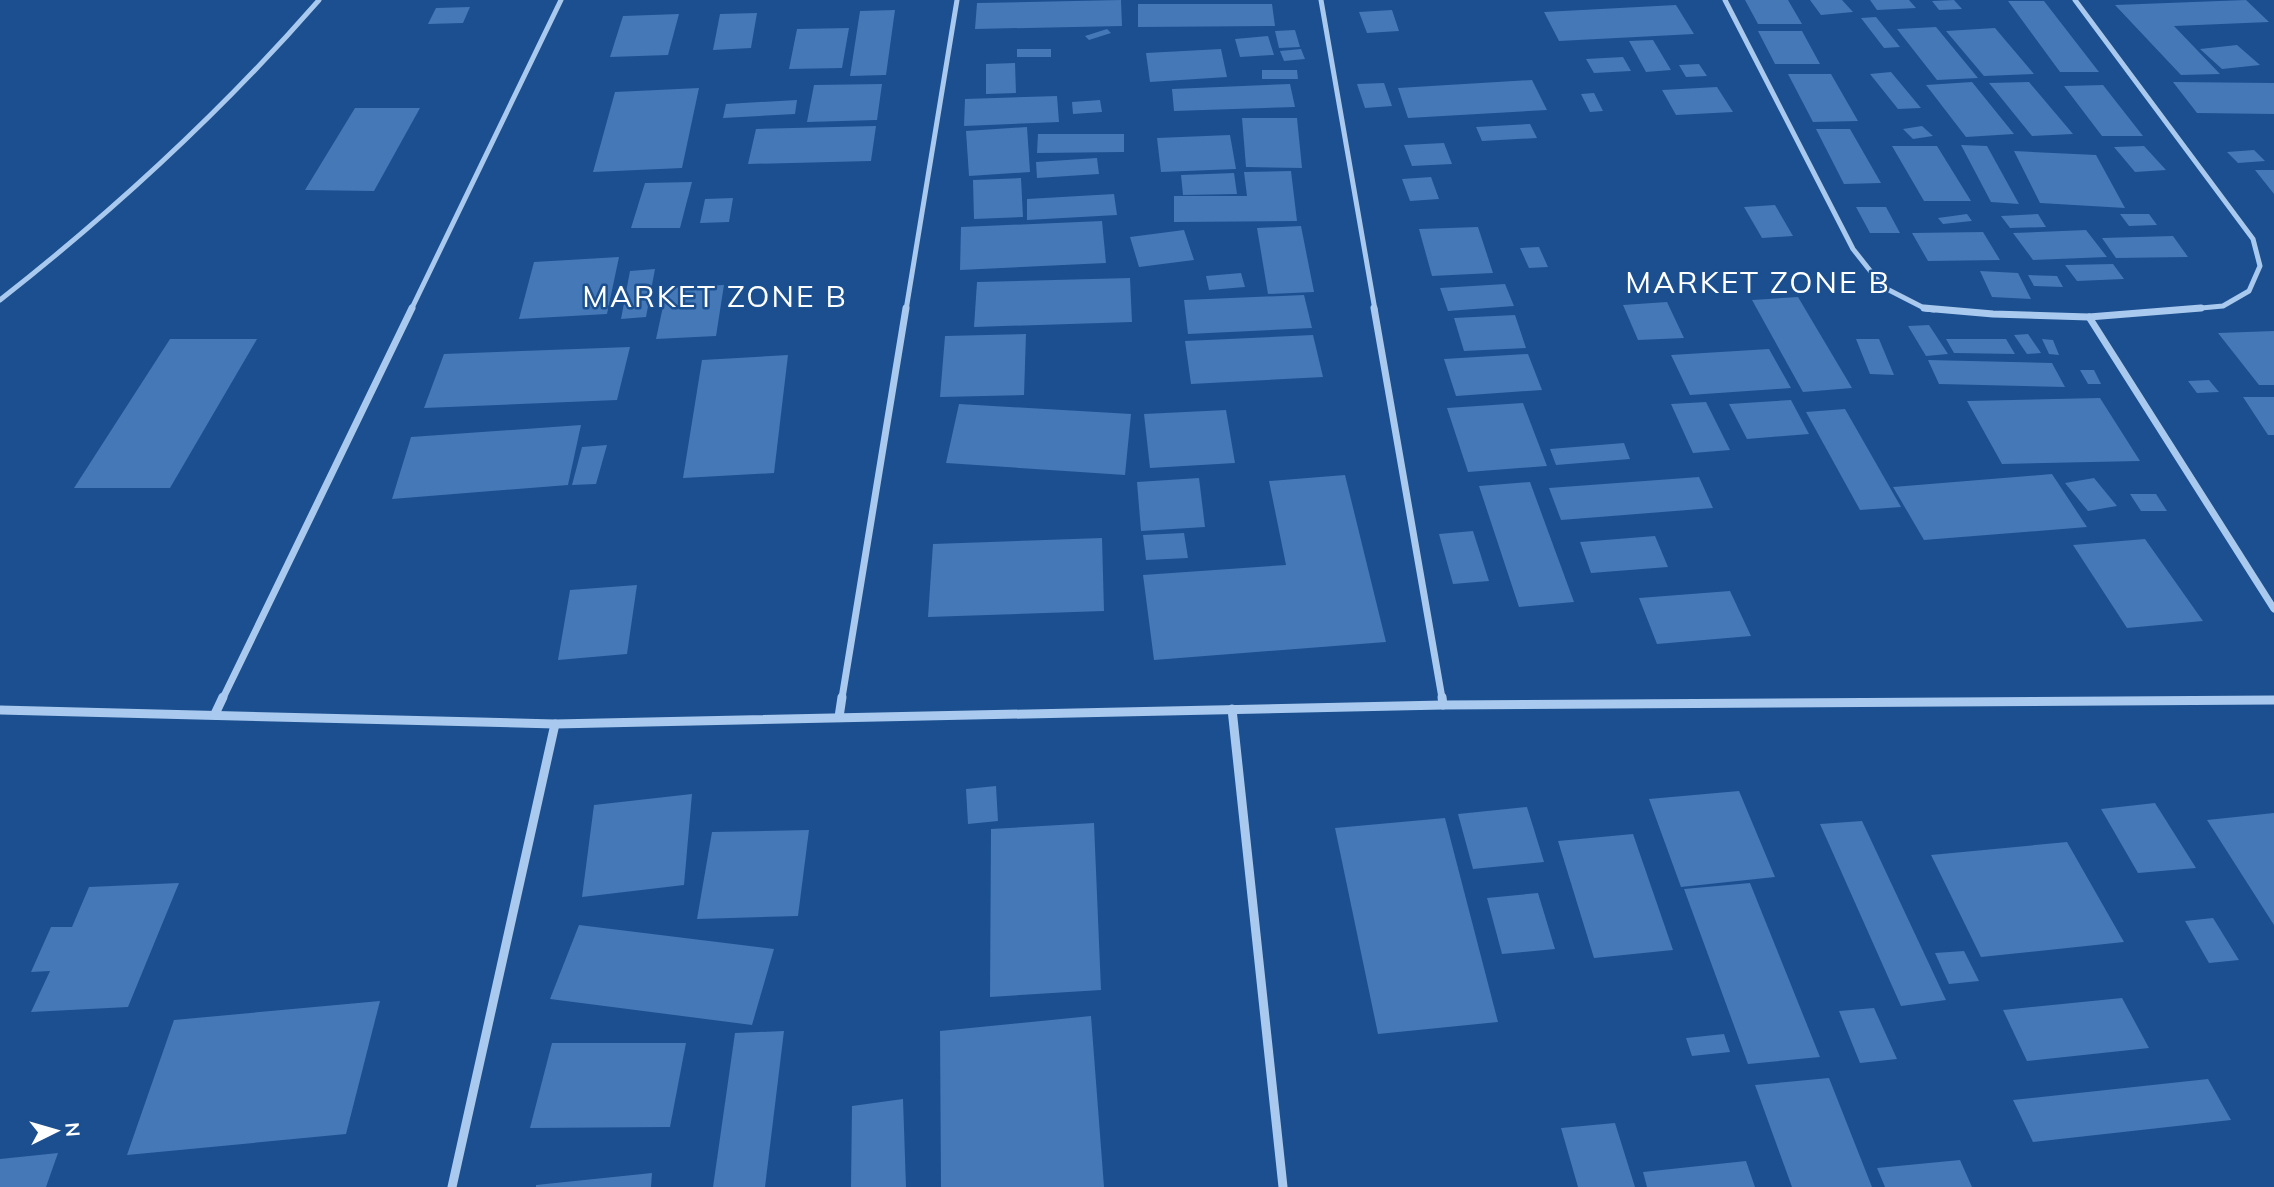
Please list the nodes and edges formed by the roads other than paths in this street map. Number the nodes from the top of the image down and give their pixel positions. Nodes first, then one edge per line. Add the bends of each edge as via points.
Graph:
1 (319, 0) edge
2 (561, 0) edge
3 (957, 0) edge
4 (1321, 0) edge
5 (1725, 0) edge
6 (2075, 0) edge
7 (0, 300) edge
8 (2089, 317) junction
9 (2274, 609) edge
10 (2274, 701) edge
11 (1443, 705) junction
12 (1232, 709) junction
13 (0, 710) edge
14 (215, 714) junction
15 (839, 717) junction
16 (555, 724) junction
17 (452, 1187) edge
18 (1283, 1187) edge

1 - 7 street via 268,61 172,156
2 - 14 street
3 - 15 street
4 - 11 street
5 - 8 street via 1853,249 1883,287 1926,309
6 - 8 street via 2253,239 2260,266 2249,291 2223,306
8 - 9 street
10 - 11 street
11 - 12 street
12 - 15 street
12 - 18 street
13 - 14 street
14 - 16 street
15 - 16 street
16 - 17 street

